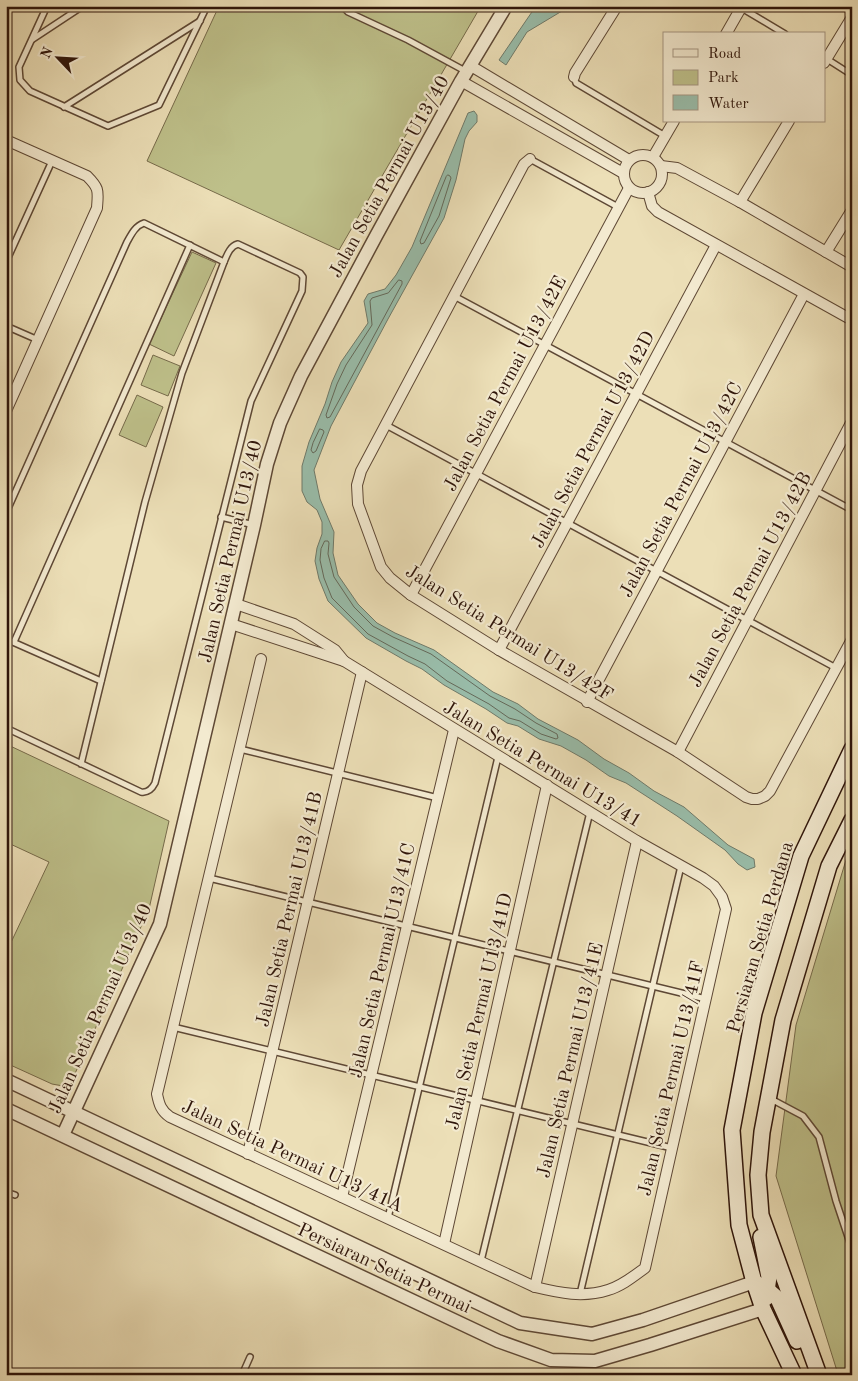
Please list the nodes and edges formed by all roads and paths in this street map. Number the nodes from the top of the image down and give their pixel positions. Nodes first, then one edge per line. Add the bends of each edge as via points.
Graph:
1 (47, 6) edge
2 (83, 6) edge
3 (207, 6) edge
4 (342, 6) edge
5 (506, 6) edge
6 (617, 6) edge
7 (741, 7) edge
8 (852, 17) edge
9 (200, 21) junction
10 (727, 32) edge
11 (782, 32) edge
12 (32, 39) junction
13 (826, 58) edge
14 (826, 61) edge
15 (466, 73) junction
16 (852, 75) edge
17 (574, 77) joint
18 (64, 107) junction
19 (673, 122) edge
20 (788, 122) edge
21 (568, 124) junction
22 (665, 136) junction
23 (560, 137) junction
24 (6, 140) edge
25 (653, 156) junction
26 (530, 160) joint
27 (629, 160) junction
28 (52, 161) junction
29 (661, 166) junction
30 (623, 173) junction
31 (629, 188) junction
32 (648, 192) junction
33 (740, 202) junction
34 (618, 207) junction
35 (852, 210) edge
36 (190, 245) junction
37 (716, 245) junction
38 (826, 252) junction
39 (6, 262) edge
40 (224, 262) junction
41 (852, 267) edge
42 (804, 294) junction
43 (454, 296) junction
44 (852, 320) edge
45 (6, 326) edge
46 (38, 340) junction
47 (545, 344) junction
48 (637, 394) junction
49 (6, 411) edge
50 (852, 421) edge
51 (386, 424) junction
52 (726, 442) junction
53 (476, 473) junction
54 (815, 490) junction
55 (852, 510) edge
56 (6, 514) edge
57 (221, 517) junction
58 (567, 523) junction
59 (254, 525) junction
60 (657, 571) junction
61 (411, 595) junction
62 (236, 604) junction
63 (747, 620) junction
64 (231, 624) junction
65 (6, 639) edge
66 (852, 640) edge
67 (14, 642) junction
68 (498, 650) junction
69 (261, 659) dead end
70 (344, 661) junction
71 (837, 668) junction
72 (362, 672) junction
73 (101, 681) junction
74 (587, 702) junction
75 (6, 728) edge
76 (454, 730) junction
77 (240, 749) junction
78 (852, 749) edge
79 (678, 752) junction
80 (498, 756) junction
81 (81, 764) junction
82 (338, 774) junction
83 (547, 786) junction
84 (438, 798) junction
85 (590, 812) junction
86 (852, 820) edge
87 (637, 841) junction
88 (681, 866) junction
89 (209, 878) junction
90 (722, 897) joint
91 (308, 902) junction
92 (407, 927) junction
93 (455, 938) junction
94 (510, 951) junction
95 (554, 962) junction
96 (607, 975) junction
97 (653, 986) junction
98 (706, 999) junction
99 (173, 1027) junction
100 (272, 1052) junction
101 (372, 1075) junction
102 (6, 1080) edge
103 (419, 1086) junction
104 (768, 1098) junction
105 (476, 1100) junction
106 (6, 1109) edge
107 (518, 1110) junction
108 (73, 1112) junction
109 (572, 1124) junction
110 (63, 1135) junction
111 (618, 1135) junction
112 (672, 1148) junction
113 (248, 1154) junction
114 (6, 1192) edge
115 (14, 1195) dead end
116 (342, 1197) junction
117 (761, 1215) junction
118 (388, 1218) junction
119 (444, 1244) junction
120 (852, 1250) edge
121 (481, 1261) junction
122 (645, 1268) joint
123 (754, 1282) junction
124 (535, 1286) junction
125 (768, 1290) junction
126 (580, 1295) junction
127 (763, 1309) junction
128 (250, 1357) dead end
129 (242, 1375) edge
130 (794, 1375) edge
131 (819, 1375) edge

1 - 12 lane
2 - 12 lane
3 - 9 lane
4 - 15 lane
5 - 15 street, Jalan Setia Permai U13/40
6 - 17 street
7 - 10 street
7 - 11 lane
8 - 13 street
9 - 18 lane
9 - 18 lane via 159,105 108,126
12 - 18 lane via 19,67 20,80 30,91
14 - 16 lane
15 - 21 street
15 - 23 street
15 - 59 street, Jalan Setia Permai U13/40 via 300,376 267,464
17 - 22 lane via 576,83
19 - 22 street
20 - 33 street
21 - 23 street
21 - 27 street
22 - 25 street
23 - 30 street
24 - 28 street
25 - 27 street via 640,154
25 - 29 street
26 - 34 lane
26 - 43 street, Jalan Setia Permai U13/42F via 524,164
27 - 30 street
28 - 39 lane
28 - 46 street via 87,176 94,183 98,190 97,208
29 - 32 street via 661,179 654,190
29 - 33 street via 676,168
30 - 31 street
31 - 32 street
31 - 34 street, Jalan Setia Permai U13/42E
32 - 37 street via 652,206 658,212
33 - 38 street
34 - 47 street, Jalan Setia Permai U13/42E
35 - 38 street
36 - 40 lane
36 - 56 lane via 144,223 133,232
36 - 67 lane
37 - 42 street
37 - 48 street, Jalan Setia Permai U13/42D
38 - 41 street
40 - 57 lane via 231,248 238,244 300,273 303,284 251,401
40 - 73 lane via 182,373 144,502
42 - 44 street
42 - 52 street, Jalan Setia Permai U13/42C
43 - 47 lane
43 - 51 street, Jalan Setia Permai U13/42F
45 - 46 lane
46 - 49 street
47 - 48 lane
47 - 53 street, Jalan Setia Permai U13/42E
48 - 52 lane
48 - 58 street, Jalan Setia Permai U13/42D
50 - 54 street, Jalan Setia Permai U13/42B
51 - 53 lane
51 - 61 street, Jalan Setia Permai U13/42F via 361,470 357,485 358,504 381,566
52 - 54 lane
52 - 60 street, Jalan Setia Permai U13/42C
53 - 58 lane
53 - 61 street, Jalan Setia Permai U13/42E
54 - 55 lane
54 - 63 street, Jalan Setia Permai U13/42B
57 - 59 lane
57 - 81 lane via 152,788 141,792
58 - 60 lane
58 - 68 street, Jalan Setia Permai U13/42D
59 - 62 street, Jalan Setia Permai U13/40
60 - 63 lane
60 - 74 street, Jalan Setia Permai U13/42C
61 - 68 street, Jalan Setia Permai U13/42F
62 - 64 street, Jalan Setia Permai U13/40
62 - 70 street, Jalan Setia Permai U13/41 via 294,624 335,650
63 - 71 lane
63 - 79 street, Jalan Setia Permai U13/42B
64 - 70 street, Jalan Setia Permai U13/41
64 - 108 street, Jalan Setia Permai U13/40 via 160,924
65 - 67 lane
66 - 71 street
67 - 73 lane
68 - 74 street, Jalan Setia Permai U13/42F
69 - 77 street, Jalan Setia Permai U13/41A
70 - 72 street, Jalan Setia Permai U13/41
71 - 79 street, Jalan Setia Permai U13/42F via 765,796 758,799 746,797
72 - 76 street, Jalan Setia Permai U13/41
72 - 82 street, Jalan Setia Permai U13/41B
73 - 81 lane
74 - 79 street, Jalan Setia Permai U13/42F
75 - 81 lane
76 - 80 street, Jalan Setia Permai U13/41
76 - 84 street, Jalan Setia Permai U13/41C
77 - 82 lane
77 - 89 street, Jalan Setia Permai U13/41A
78 - 123 main road, Persiaran Setia Perdana via 801,856 754,1012 732,1130 740,1225
80 - 83 street, Jalan Setia Permai U13/41
80 - 93 lane
82 - 84 lane
82 - 91 street, Jalan Setia Permai U13/41B
83 - 85 street, Jalan Setia Permai U13/41
83 - 94 street, Jalan Setia Permai U13/41D
84 - 92 street, Jalan Setia Permai U13/41C
85 - 87 street, Jalan Setia Permai U13/41
85 - 95 lane
86 - 104 main road via 829,866 783,1020
87 - 88 street, Jalan Setia Permai U13/41
87 - 96 street, Jalan Setia Permai U13/41E
88 - 90 street, Jalan Setia Permai U13/41 via 714,886
88 - 97 lane
89 - 91 lane
89 - 99 street, Jalan Setia Permai U13/41A
90 - 98 street, Jalan Setia Permai U13/41F via 726,909
91 - 92 lane
91 - 100 street, Jalan Setia Permai U13/41B
92 - 93 lane
92 - 101 street, Jalan Setia Permai U13/41C
93 - 94 lane
93 - 103 lane
94 - 95 lane
94 - 105 street, Jalan Setia Permai U13/41D
95 - 96 lane
95 - 107 lane
96 - 97 lane
96 - 109 street, Jalan Setia Permai U13/41E
97 - 98 lane
97 - 111 lane
98 - 112 street, Jalan Setia Permai U13/41F
99 - 100 lane
99 - 113 street, Jalan Setia Permai U13/41A via 157,1094 163,1112
100 - 101 lane
100 - 113 street, Jalan Setia Permai U13/41B
101 - 103 lane
101 - 116 street, Jalan Setia Permai U13/41C
102 - 108 street, Persiaran Setia Permai
103 - 105 lane
103 - 118 lane
104 - 117 main road via 758,1175
104 - 120 lane via 803,1116 819,1136
105 - 107 lane
105 - 119 street, Jalan Setia Permai U13/41D
106 - 110 street, Persiaran Setia Permai
107 - 109 lane
107 - 121 lane
108 - 110 street, Jalan Setia Permai U13/40
108 - 123 street, Persiaran Setia Permai via 520,1323 592,1334
109 - 111 lane
109 - 124 street, Jalan Setia Permai U13/41E
110 - 127 street, Persiaran Setia Permai via 498,1341 550,1360 595,1361
111 - 112 lane
111 - 126 lane
112 - 122 street, Jalan Setia Permai U13/41F
113 - 116 street, Jalan Setia Permai U13/41A
114 - 115 lane
116 - 118 street, Jalan Setia Permai U13/41A
117 - 125 main road
117 - 131 main road
118 - 119 street, Jalan Setia Permai U13/41A
119 - 121 street, Jalan Setia Permai U13/41A
121 - 124 street, Jalan Setia Permai U13/41A
122 - 126 street, Jalan Setia Permai U13/41A via 609,1290
123 - 125 main road
123 - 127 main road, Persiaran Setia Perdana
124 - 126 street, Jalan Setia Permai U13/41A
125 - 127 main road
125 - 131 main road via 778,1298 795,1338
127 - 130 main road, Persiaran Setia Perdana
128 - 129 lane

